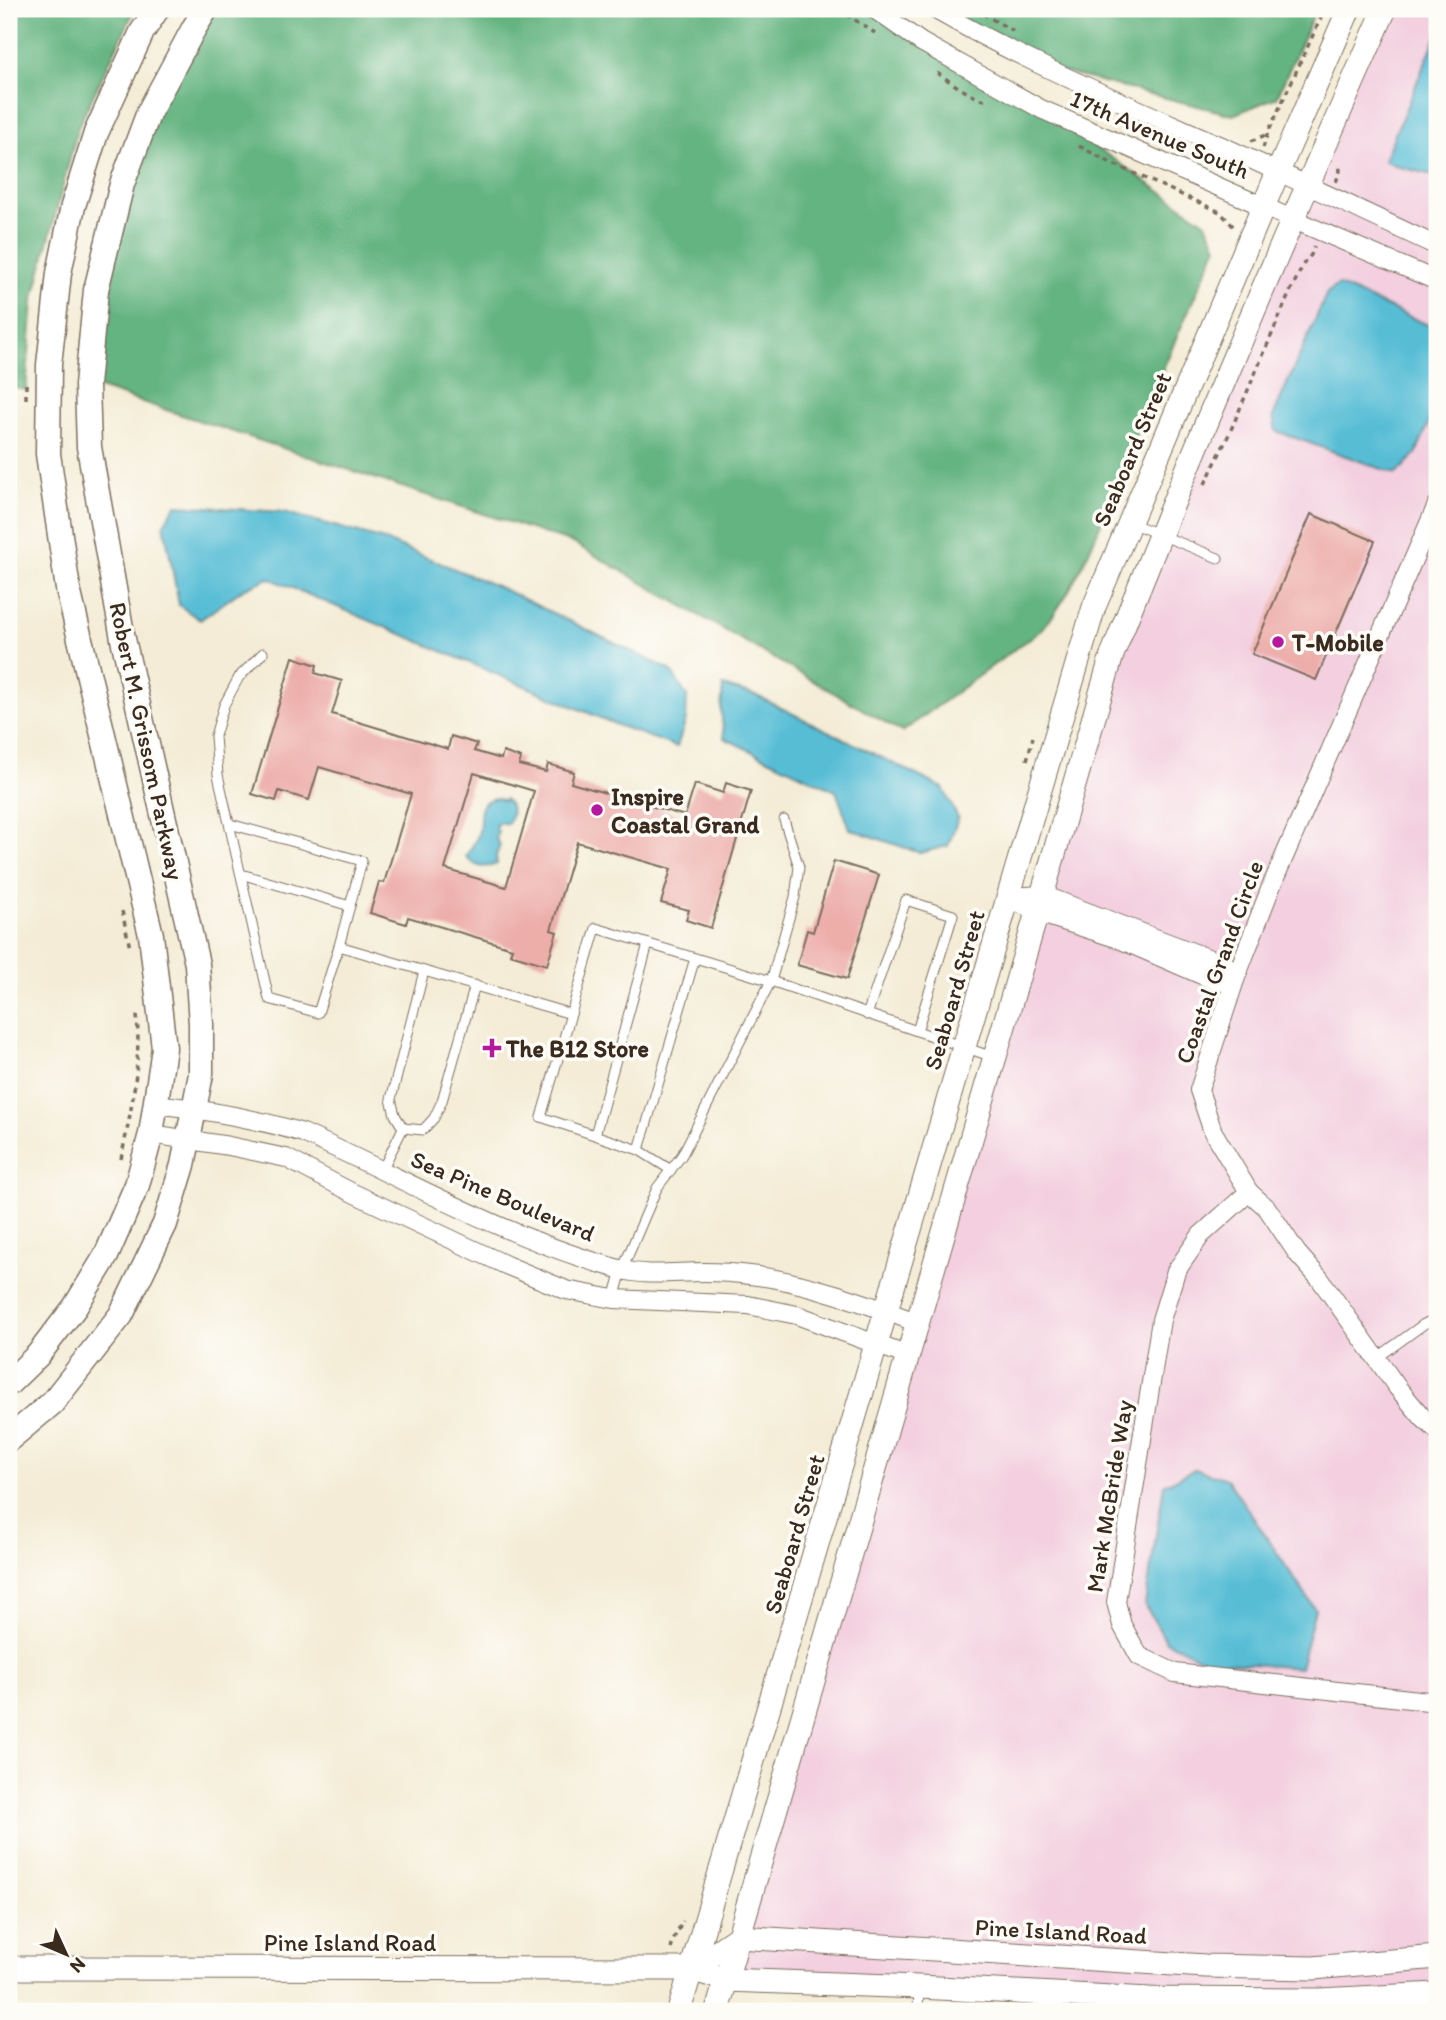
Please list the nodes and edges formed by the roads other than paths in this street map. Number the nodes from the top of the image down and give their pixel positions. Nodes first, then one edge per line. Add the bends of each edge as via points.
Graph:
1 (157, 9) edge
2 (206, 9) edge
3 (874, 9) edge
4 (934, 9) edge
5 (1349, 9) edge
6 (1385, 9) edge
7 (1278, 172) junction
8 (1307, 186) junction
9 (1264, 206) junction
10 (1292, 219) junction
11 (1437, 246) edge
12 (1437, 281) edge
13 (1437, 505) edge
14 (1129, 523) junction
15 (1160, 535) junction
16 (1218, 558) dead end
17 (263, 653) dead end
18 (784, 820) dead end
19 (230, 824) junction
20 (241, 874) junction
21 (1009, 897) junction
22 (1041, 904) junction
23 (350, 906) junction
24 (648, 944) junction
25 (340, 946) junction
26 (695, 958) junction
27 (424, 971) junction
28 (1235, 980) junction
29 (771, 981) junction
30 (475, 985) junction
31 (571, 1014) junction
32 (867, 1016) junction
33 (917, 1031) junction
34 (965, 1047) junction
35 (995, 1058) junction
36 (156, 1104) junction
37 (195, 1108) junction
38 (403, 1128) junction
39 (151, 1134) junction
40 (595, 1135) junction
41 (188, 1140) junction
42 (639, 1150) junction
43 (382, 1170) junction
44 (671, 1170) junction
45 (1248, 1192) junction
46 (371, 1201) junction
47 (622, 1270) junction
48 (614, 1299) junction
49 (887, 1311) junction
50 (1437, 1318) edge
51 (918, 1323) junction
52 (877, 1345) junction
53 (908, 1356) junction
54 (1377, 1358) junction
55 (9, 1383) edge
56 (1437, 1430) edge
57 (9, 1439) edge
58 (1437, 1702) edge
59 (738, 1937) junction
60 (1437, 1958) edge
61 (9, 1968) edge
62 (691, 1969) junction
63 (727, 1980) junction
64 (919, 1987) junction
65 (1437, 1994) edge
66 (679, 2011) edge
67 (717, 2011) edge
68 (918, 2011) edge

1 - 36 main road, Robert M. Grissom Parkway via 96,133 73,206 59,273 49,365 48,442 68,589 152,935 164,1048
2 - 37 main road, Robert M. Grissom Parkway via 149,112 122,184 96,290 87,384 89,447 123,639 197,964 201,1061
3 - 9 street, 17th Avenue South via 922,42 1041,109
4 - 7 street, 17th Avenue South via 1043,67
5 - 7 street, Seaboard Street
6 - 8 street
7 - 8 street, 17th Avenue South
7 - 9 street, Seaboard Street
8 - 10 street
8 - 11 street, 17th Avenue South
9 - 10 street, 17th Avenue South
9 - 14 street, Seaboard Street
10 - 12 street, 17th Avenue South
10 - 15 street
13 - 28 street, Coastal Grand Circle
14 - 15 lane
14 - 21 street, Seaboard Street via 1090,618
15 - 16 lane
15 - 22 street via 1112,655
17 - 19 lane via 239,677 215,736 218,775
18 - 29 lane via 799,867
19 - 20 lane
19 - 23 lane via 362,861
20 - 23 lane
20 - 25 lane via 269,999 318,1013
21 - 22 street
21 - 34 street, Seaboard Street
22 - 28 street via 1218,982
22 - 35 street
23 - 25 lane
24 - 26 lane
24 - 31 lane via 596,928
24 - 40 lane
25 - 27 lane
26 - 29 lane
26 - 42 lane
27 - 30 lane
27 - 38 lane via 391,1099
28 - 45 street, Coastal Grand Circle via 1199,1090 1213,1132
29 - 32 lane
29 - 44 lane
30 - 31 lane
30 - 38 lane via 434,1118 423,1130
31 - 40 lane via 541,1117
32 - 33 lane
32 - 33 lane via 906,900 953,915
33 - 34 lane
34 - 35 lane
34 - 49 street, Seaboard Street
35 - 51 street
36 - 37 street, Sea Pine Boulevard
36 - 39 main road, Robert M. Grissom Parkway
37 - 41 main road, Robert M. Grissom Parkway
37 - 43 street, Sea Pine Boulevard via 303,1133
38 - 43 lane
39 - 41 street
39 - 55 main road, Robert M. Grissom Parkway via 136,1185 106,1256 68,1317
40 - 42 lane
41 - 46 street via 286,1158
41 - 57 main road, Robert M. Grissom Parkway via 164,1224 121,1315 52,1403
42 - 44 lane
43 - 46 street
43 - 47 street, Sea Pine Boulevard via 504,1228
44 - 47 lane via 657,1188
45 - 54 street, Coastal Grand Circle via 1267,1208
45 - 58 street, Mark McBride Way via 1201,1235 1176,1271 1161,1320 1116,1602 1122,1625 1139,1656 1174,1672
46 - 48 street via 566,1290
47 - 48 lane
47 - 49 street, Sea Pine Boulevard via 752,1275
48 - 52 street via 748,1306 797,1315
49 - 51 street, Sea Pine Boulevard
49 - 52 street, Seaboard Street
50 - 54 lane
51 - 53 street
52 - 53 street
52 - 62 street, Seaboard Street
53 - 59 street
54 - 56 street, Coastal Grand Circle
59 - 60 street, Pine Island Road via 1206,1966 1313,1968
59 - 62 street
59 - 63 street
61 - 62 street, Pine Island Road
62 - 63 street, Pine Island Road
62 - 66 street, Seaboard Street
63 - 64 street, Pine Island Road
63 - 67 street
64 - 65 street, Pine Island Road via 1161,1999 1320,2000
64 - 68 lane

